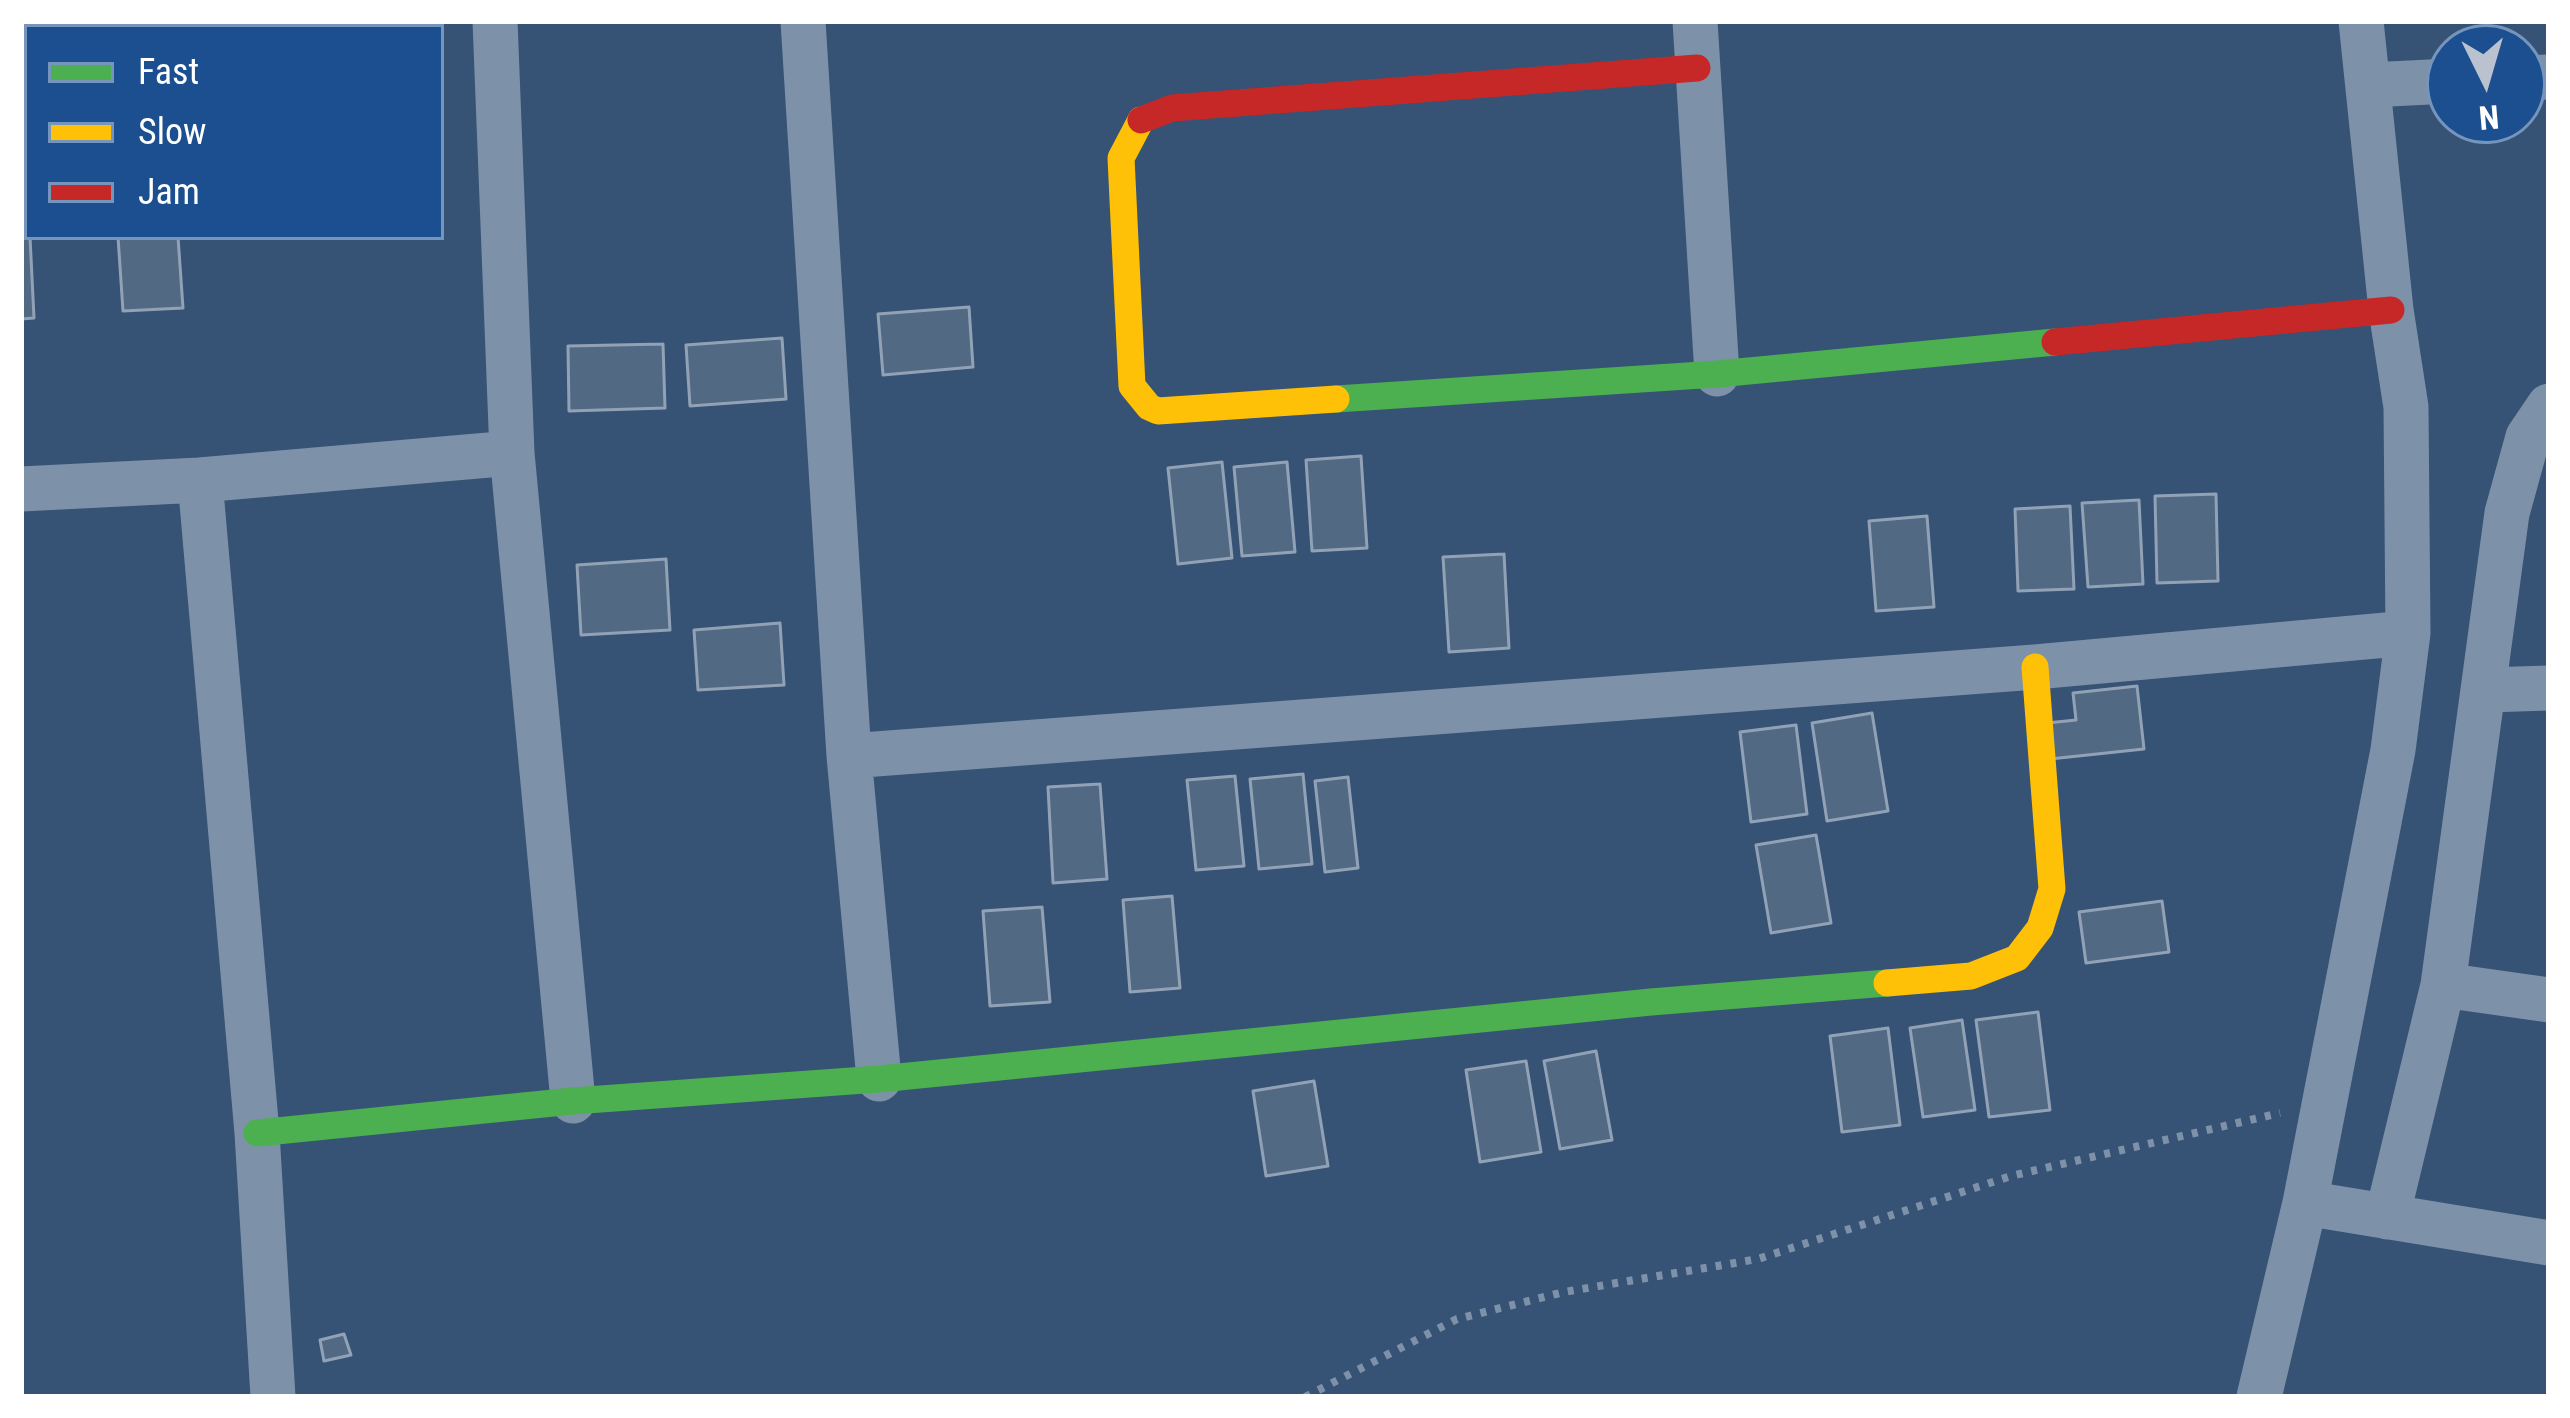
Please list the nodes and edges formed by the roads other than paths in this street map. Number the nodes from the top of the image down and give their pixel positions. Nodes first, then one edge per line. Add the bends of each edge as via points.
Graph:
1 (495, 21) edge
2 (803, 21) edge
3 (1695, 21) edge
4 (2361, 21) edge
5 (1697, 68) junction
6 (2426, 82) edge
7 (2369, 85) junction
8 (2391, 310) junction
9 (1717, 374) junction
10 (2549, 406) edge
11 (512, 453) junction
12 (200, 480) junction
13 (21, 489) edge
14 (2408, 633) junction
15 (2035, 667) junction
16 (2549, 688) edge
17 (2486, 690) junction
18 (849, 756) junction
19 (2444, 985) junction
20 (2549, 1000) edge
21 (879, 1079) junction
22 (573, 1101) junction
23 (256, 1133) junction
24 (2305, 1203) junction
25 (2387, 1217) junction
26 (2549, 1243) edge
27 (273, 1397) edge
28 (2259, 1397) edge

1 - 11 street
2 - 18 street
3 - 5 street
4 - 7 street
5 - 9 street
5 - 9 street via 1172,108 1142,121 1121,158 1132,386 1158,410
6 - 7 street
7 - 8 street
8 - 9 street
8 - 14 street via 2406,407
10 - 17 street via 2528,437 2507,513
11 - 12 street
11 - 22 street
12 - 13 street
12 - 23 street
14 - 15 street
14 - 24 street via 2393,750
15 - 18 street
15 - 21 street via 2051,889 2040,928 2018,958 1971,976
16 - 17 street
17 - 19 street
18 - 21 street
19 - 20 street
19 - 25 street
21 - 22 street
22 - 23 street
23 - 27 street
24 - 25 street
24 - 28 street
25 - 26 street

